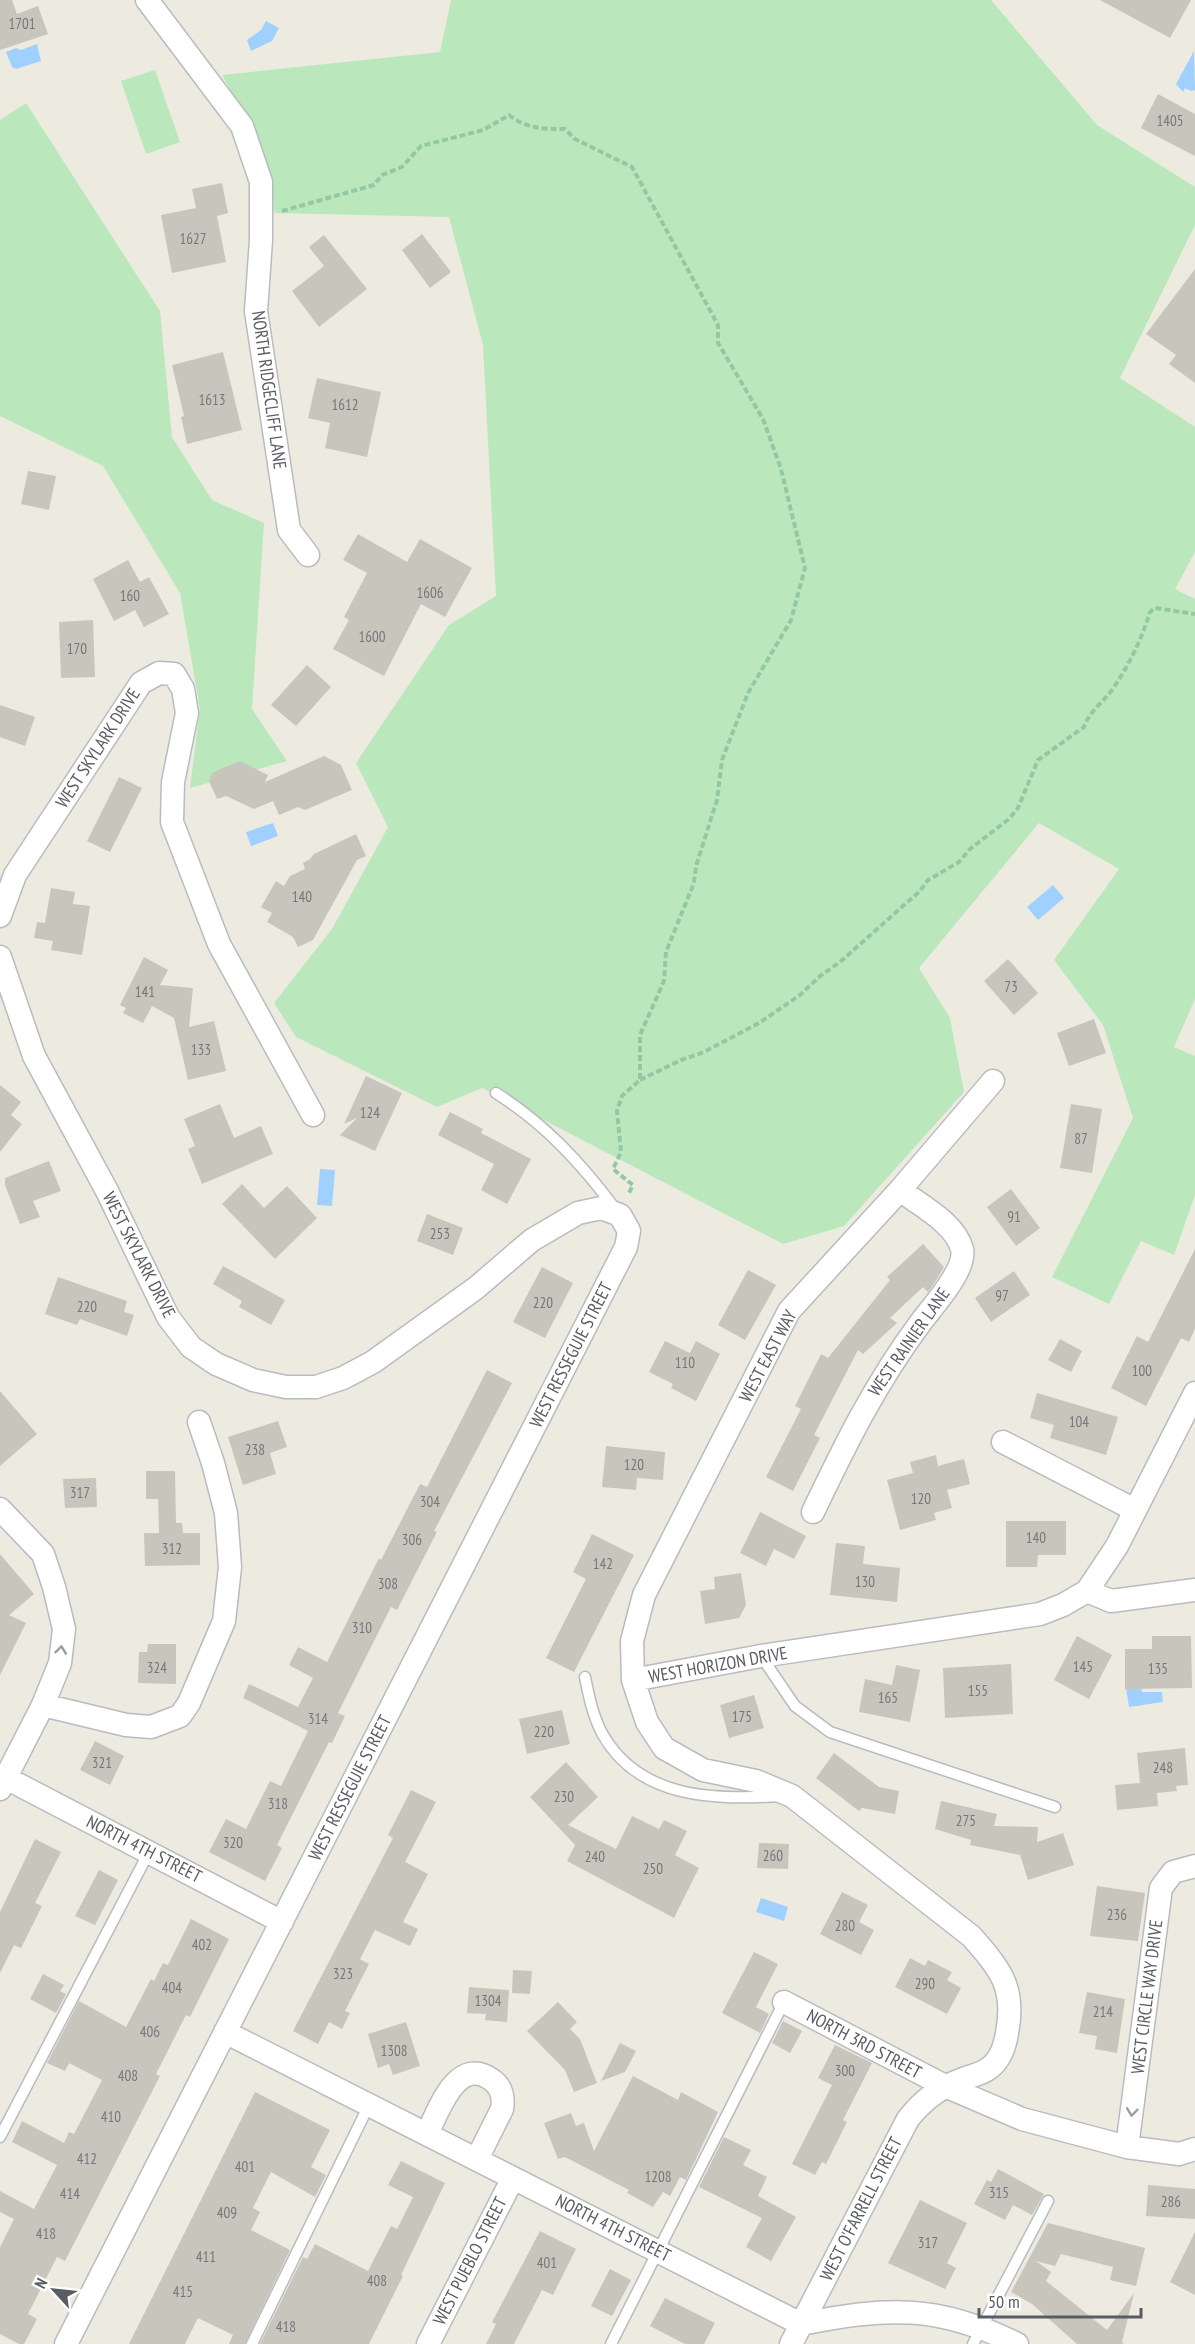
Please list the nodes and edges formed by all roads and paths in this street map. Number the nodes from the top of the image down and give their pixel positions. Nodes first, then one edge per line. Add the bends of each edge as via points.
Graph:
1 (147, 0) edge
2 (275, 213) dead end
3 (308, 555) dead end
4 (1195, 614) edge
5 (0, 916) edge
6 (0, 957) edge
7 (640, 1080) junction
8 (993, 1082) dead end
9 (496, 1093) dead end
10 (313, 1115) dead end
11 (900, 1190) junction
12 (624, 1223) junction
13 (1195, 1393) edge
14 (199, 1422) dead end
15 (1003, 1442) dead end
16 (0, 1509) edge
17 (1135, 1510) junction
18 (813, 1512) dead end
19 (1195, 1590) edge
20 (1087, 1591) junction
21 (761, 1656) junction
22 (585, 1677) dead end
23 (633, 1680) junction
24 (43, 1705) junction
25 (3, 1784) edge
26 (792, 1796) junction
27 (1055, 1807) dead end
28 (149, 1852) junction
29 (1195, 1866) edge
30 (282, 1922) junction
31 (784, 2002) joint
32 (225, 2032) junction
33 (945, 2086) junction
34 (369, 2105) junction
35 (427, 2134) junction
36 (0, 2137) edge
37 (1127, 2147) junction
38 (1195, 2149) edge
39 (477, 2159) junction
40 (513, 2178) junction
41 (1048, 2201) dead end
42 (658, 2251) junction
43 (801, 2324) junction
44 (977, 2335) edge
45 (66, 2344) edge
46 (252, 2344) edge
47 (428, 2344) edge
48 (611, 2344) edge
49 (791, 2344) edge
50 (1017, 2344) edge

1 - 3 street, NORTH RIDGECLIFF LANE via 242,126 261,182 256,311 289,530
2 - 7 path via 374,185 382,176 402,167 421,146 483,130 509,115 537,129 565,129 574,138 632,167 718,325 718,344 763,419 781,469 805,568 791,620 748,693 722,760 717,800 694,883 666,952 664,981 640,1035
4 - 7 path via 1155,608 1150,612 1137,649 1114,687 1075,735 1038,760 1018,808 1009,819 959,862 928,880 840,962 759,1023
5 - 10 street, WEST SKYLARK DRIVE via 15,875 141,683 159,673 174,674 183,689 187,713 173,782 172,822 219,944
6 - 12 street, WEST SKYLARK DRIVE via 34,1056 107,1191 168,1317 191,1347 216,1364 253,1380 306,1387 343,1378 373,1362 477,1288 532,1240 578,1213 601,1208
7 - 12 path via 622,1096 617,1111 621,1152 613,1169 633,1185
8 - 11 street, WEST EAST WAY
9 - 12 lane via 523,1110 581,1164
11 - 18 street, WEST RAINIER LANE via 954,1232 963,1251 959,1271 888,1367 858,1418
11 - 23 street, WEST EAST WAY via 789,1311 644,1595 632,1641
12 - 30 street, WEST RESSEGUIE STREET via 626,1247
13 - 17 street, WEST HORIZON DRIVE
14 - 24 street via 226,1513 230,1567 224,1621 189,1703 180,1716 151,1727 126,1725
15 - 17 street
24 -> 16 street via 60,1662 64,1629 43,1554
17 - 20 street, WEST HORIZON DRIVE
19 - 20 street via 1111,1601
20 - 21 street, WEST HORIZON DRIVE via 1040,1614
21 - 23 street, WEST HORIZON DRIVE
21 - 27 lane via 795,1706 830,1732
22 - 26 lane via 603,1736 654,1785 694,1795
23 - 26 street, WEST HORIZON DRIVE via 647,1722 664,1748 704,1770 756,1781
24 - 25 street
25 - 28 street, NORTH 4TH STREET
26 - 33 street, WEST HORIZON DRIVE via 971,1936 994,1962 1009,1992 1012,2008 1001,2056 989,2069
28 - 30 street, NORTH 4TH STREET
28 - 36 lane
29 -> 37 street, WEST CIRCLE WAY DRIVE via 1173,1872 1161,1888
30 - 32 street, WEST RESSEGUIE STREET
31 - 33 street, NORTH 3RD STREET
31 - 42 lane
32 - 34 street, NORTH 4TH STREET
32 - 45 street, WEST RESSEGUIE STREET
33 - 37 street via 1022,2119
33 - 43 street, WEST O'FARRELL STREET via 924,2100 908,2119
34 - 35 street, NORTH 4TH STREET
34 - 46 lane
35 - 39 street, NORTH 4TH STREET
35 - 39 street via 456,2080 472,2074 491,2079 502,2094 502,2109
37 - 38 street via 1179,2154
39 - 40 street, NORTH 4TH STREET
40 - 42 street, NORTH 4TH STREET
40 - 47 street, WEST PUEBLO STREET
41 - 44 lane
42 - 43 street, NORTH 4TH STREET
42 - 48 lane
43 - 44 street via 892,2312 948,2316
43 - 49 street, WEST O'FARRELL STREET
44 - 50 street

